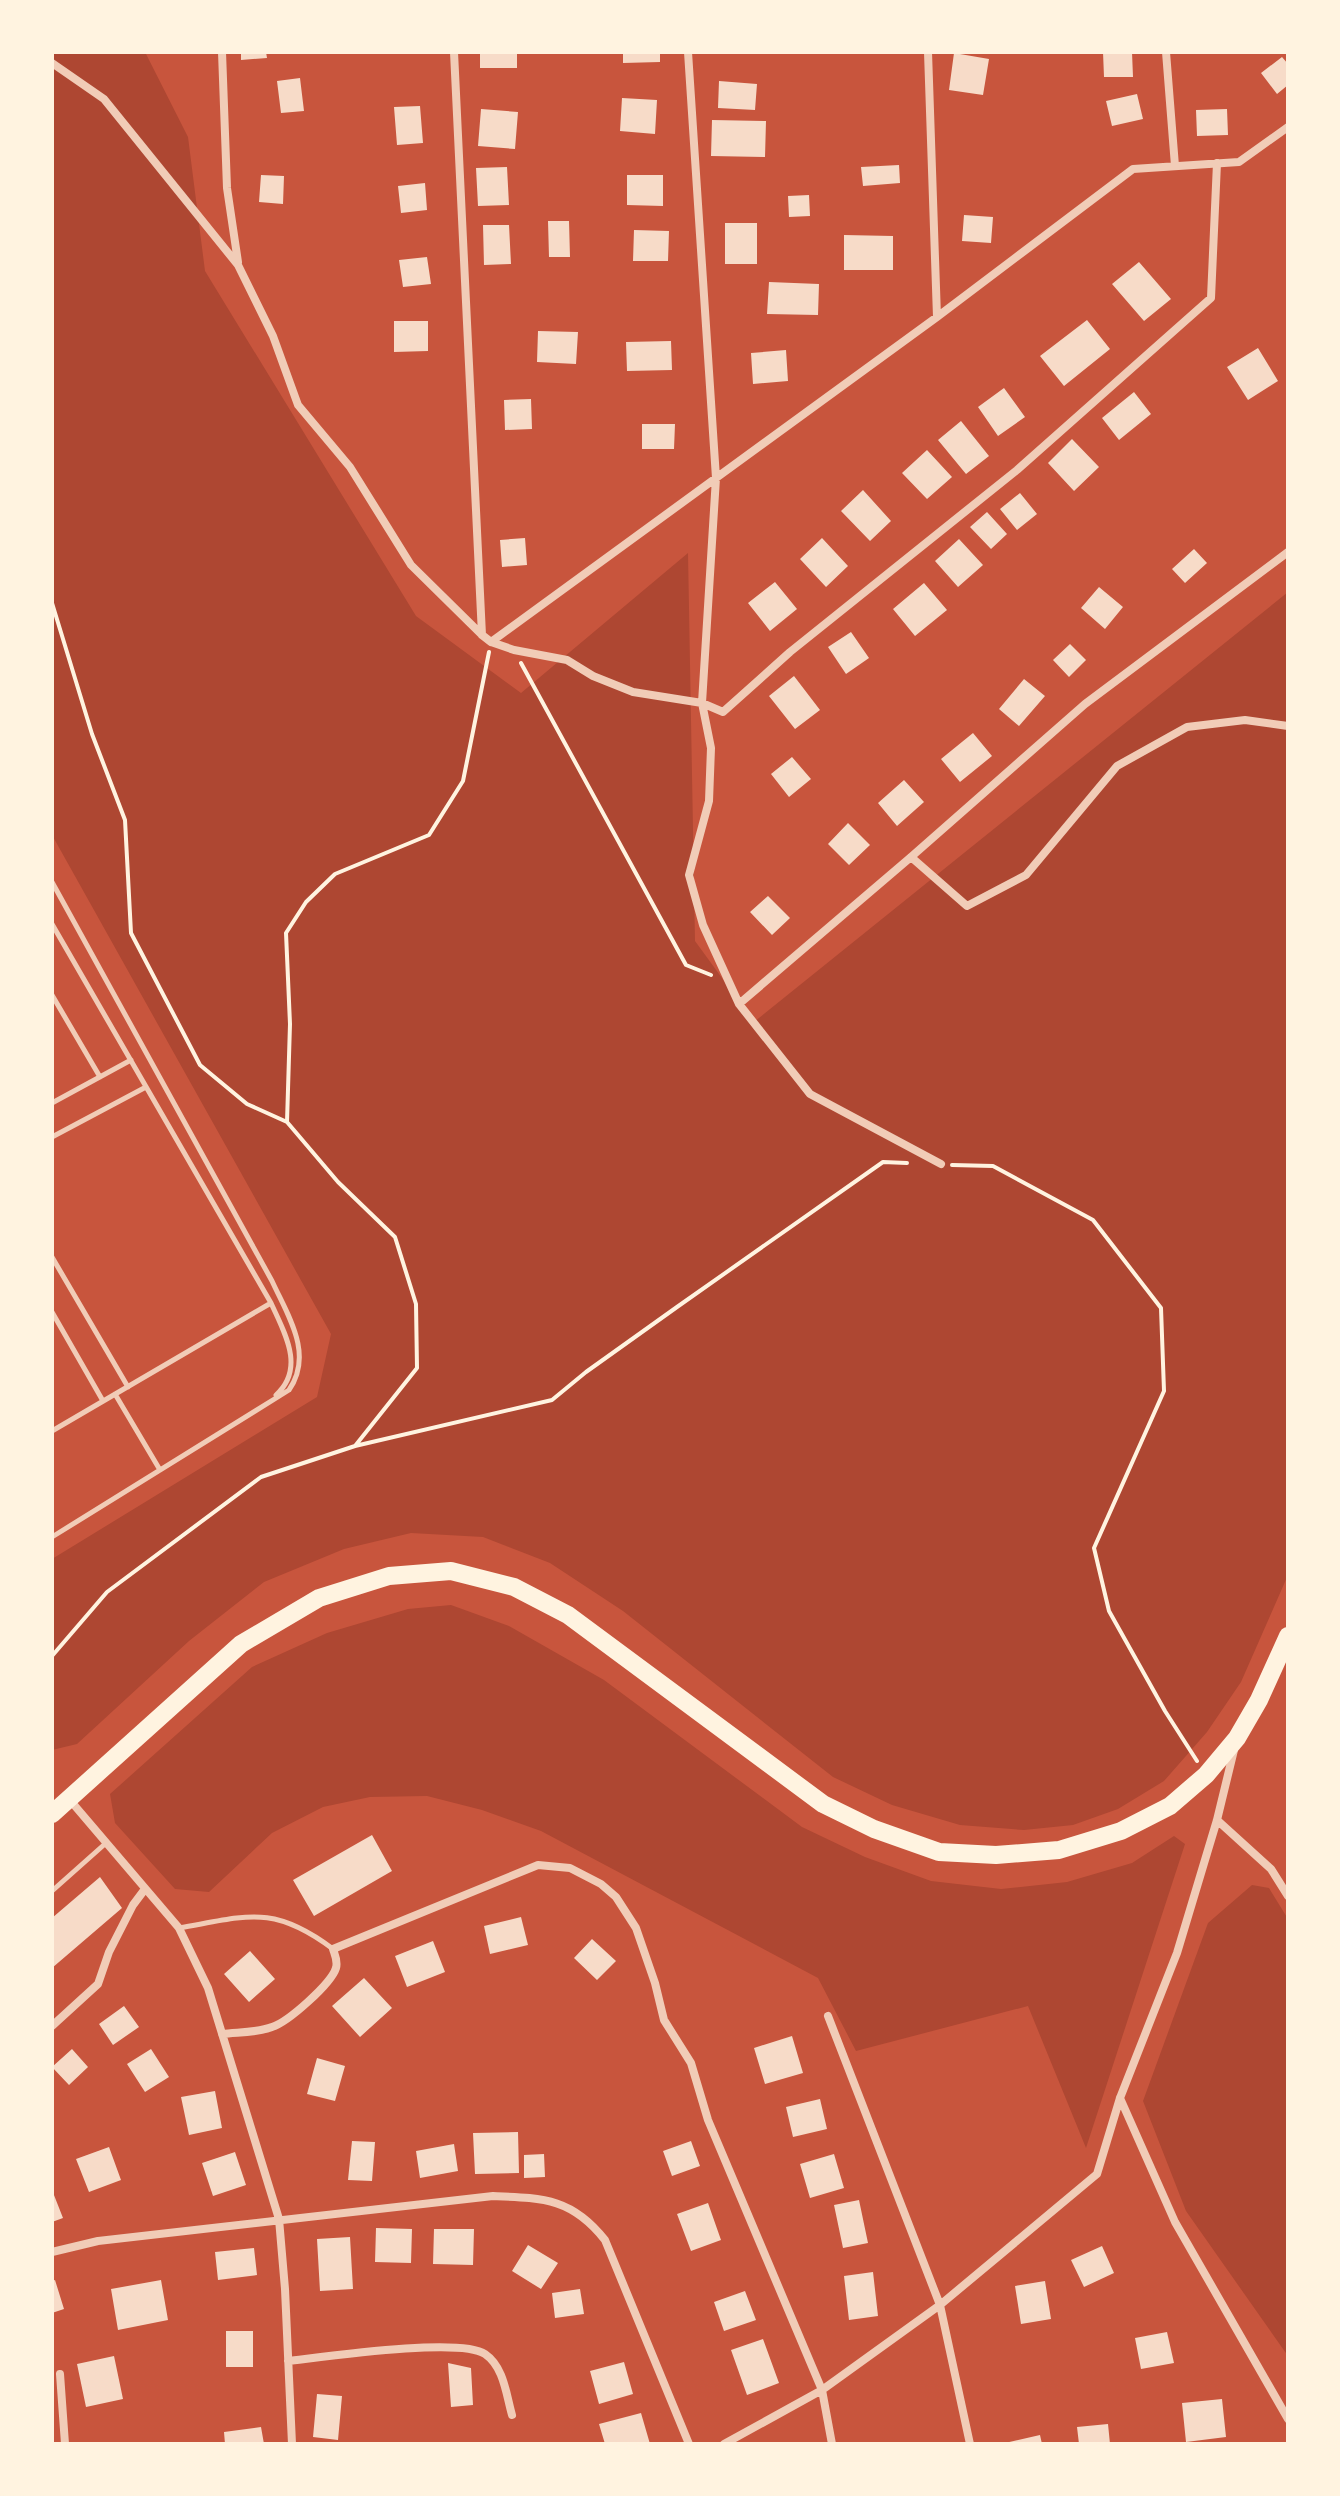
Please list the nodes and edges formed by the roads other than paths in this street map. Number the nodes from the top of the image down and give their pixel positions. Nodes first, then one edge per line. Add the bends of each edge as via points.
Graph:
1 (222, 52) edge
2 (454, 52) edge
3 (688, 52) edge
4 (928, 52) edge
5 (1166, 52) edge
6 (52, 63) edge
7 (1288, 127) edge
8 (1217, 163) junction
9 (1175, 166) junction
10 (238, 265) junction
11 (937, 317) junction
12 (716, 478) junction
13 (1288, 552) edge
14 (482, 635) junction
15 (491, 642) junction
16 (702, 703) junction
17 (1288, 726) edge
18 (911, 857) junction
19 (52, 882) edge
20 (52, 924) edge
21 (52, 995) edge
22 (739, 1004) junction
23 (131, 1060) junction
24 (100, 1077) junction
25 (146, 1087) junction
26 (52, 1103) edge
27 (52, 1137) edge
28 (941, 1164) road end
29 (52, 1257) edge
30 (271, 1303) junction
31 (52, 1312) edge
32 (128, 1387) junction
33 (115, 1394) junction
34 (103, 1401) junction
35 (265, 1404) junction
36 (52, 1431) edge
37 (160, 1470) junction
38 (52, 1537) edge
39 (1288, 1636) edge
40 (1237, 1738) junction
41 (68, 1799) junction
42 (52, 1814) edge
43 (1217, 1820) junction
44 (106, 1843) junction
45 (145, 1889) junction
46 (52, 1891) edge
47 (1288, 1896) edge
48 (179, 1928) junction
49 (333, 1949) junction
50 (828, 2016) dead end
51 (52, 2026) edge
52 (222, 2034) junction
53 (1120, 2098) junction
54 (279, 2219) junction
55 (52, 2252) edge
56 (940, 2305) junction
57 (288, 2361) junction
58 (60, 2374) dead end
59 (822, 2390) junction
60 (512, 2415) dead end
61 (1288, 2419) edge
62 (65, 2444) edge
63 (292, 2444) edge
64 (689, 2444) edge
65 (724, 2444) edge
66 (832, 2444) edge
67 (970, 2444) edge

1 - 10 street via 227,188
2 - 14 street
3 - 12 street
4 - 11 street
5 - 9 street
6 - 10 street via 104,99
7 - 8 street via 1239,162
8 - 9 street
8 - 16 street via 1211,298 1017,470 723,712
9 - 11 street via 1133,169
10 - 14 street via 273,336 298,405 350,467 411,565
11 - 12 street
12 - 15 street
12 - 16 street
13 - 18 street via 1085,704
14 - 15 street
15 - 16 street via 567,660 633,692
16 - 22 street via 711,748 709,801 689,875 703,925
17 - 18 street via 1245,720 1187,727 1117,766 1026,875 967,906
18 - 22 street
19 - 35 lane via 296,1332 301,1362 297,1378 289,1390
20 - 23 lane
21 - 24 lane
22 - 28 street via 810,1094
23 - 24 lane
23 - 25 lane
24 - 26 lane
25 - 27 lane
25 - 30 lane
29 - 32 lane
30 - 32 lane
30 - 35 lane via 291,1347 292,1369 283,1389
31 - 34 lane
32 - 33 lane
33 - 34 lane
33 - 37 lane
34 - 36 lane
35 - 37 lane
37 - 38 lane
39 - 40 main road
40 - 41 main road via 1170,1806 1121,1831 1059,1850 939,1852 823,1804 568,1615 514,1587 451,1571 389,1576 319,1598 241,1644
40 - 43 street
41 - 42 main road
41 - 44 street
43 - 47 street via 1271,1869
43 - 53 street via 1177,1953
44 - 45 street
44 - 46 lane
45 - 48 street
45 - 51 street via 115,1940 98,1984
48 - 49 lane via 265,1916 314,1935
48 - 52 street via 208,1988
49 - 52 street via 331,1976 286,2019 270,2028
49 - 59 street via 538,1865 570,1868 616,1897 645,1950 664,2020 691,2063 708,2120
50 - 56 street
52 - 54 street
53 - 56 street via 1097,2174
53 - 61 street via 1175,2222
54 - 55 street via 98,2241
54 - 57 street
54 - 64 street via 493,2196 557,2203 579,2213 605,2240
56 - 59 street
56 - 67 street
57 - 60 street via 442,2347 484,2353 500,2371
57 - 63 street
58 - 62 street
59 - 65 street
59 - 66 street

